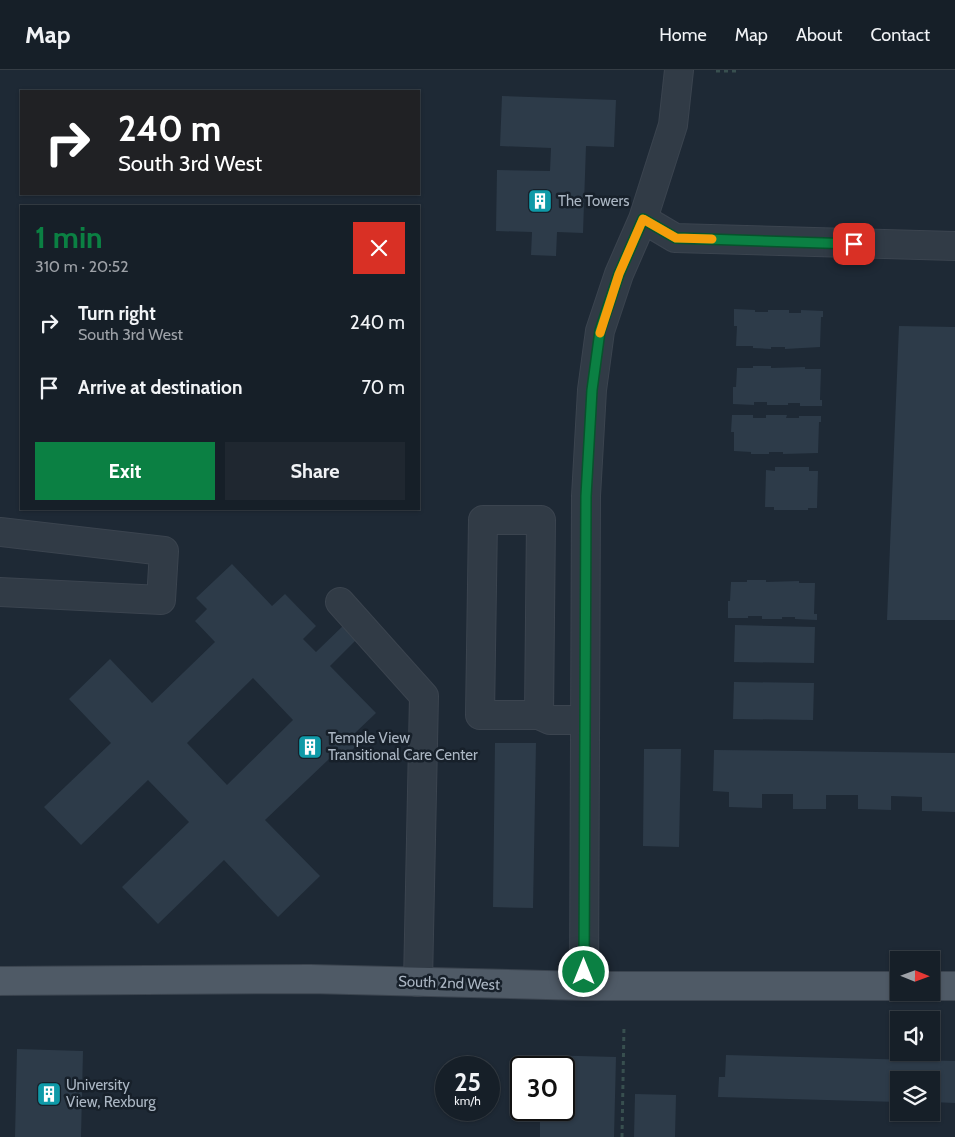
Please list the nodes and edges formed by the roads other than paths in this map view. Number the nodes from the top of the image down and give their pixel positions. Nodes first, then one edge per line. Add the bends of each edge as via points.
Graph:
1 (679, 70) edge
2 (643, 219) junction
3 (955, 246) edge
4 (0, 532) edge
5 (0, 592) edge
6 (340, 602) dead end
7 (539, 715) junction
8 (585, 720) junction
9 (0, 981) edge
10 (418, 982) junction
11 (584, 986) junction
12 (890, 986) edge
13 (940, 986) edge
14 (955, 986) edge

1 - 2 street via 673,125
2 - 3 street via 676,238
2 - 8 street via 619,274 600,331 592,390 586,496
4 - 5 street via 164,551 161,600
6 - 10 street via 424,696
7 - 7 street via 480,715 483,520 541,520
7 - 8 street via 550,720
8 - 11 street
9 - 10 main road, South 2nd West via 310,979
10 - 11 main road, South 2nd West
11 - 12 main road, South 2nd West
13 - 14 main road

